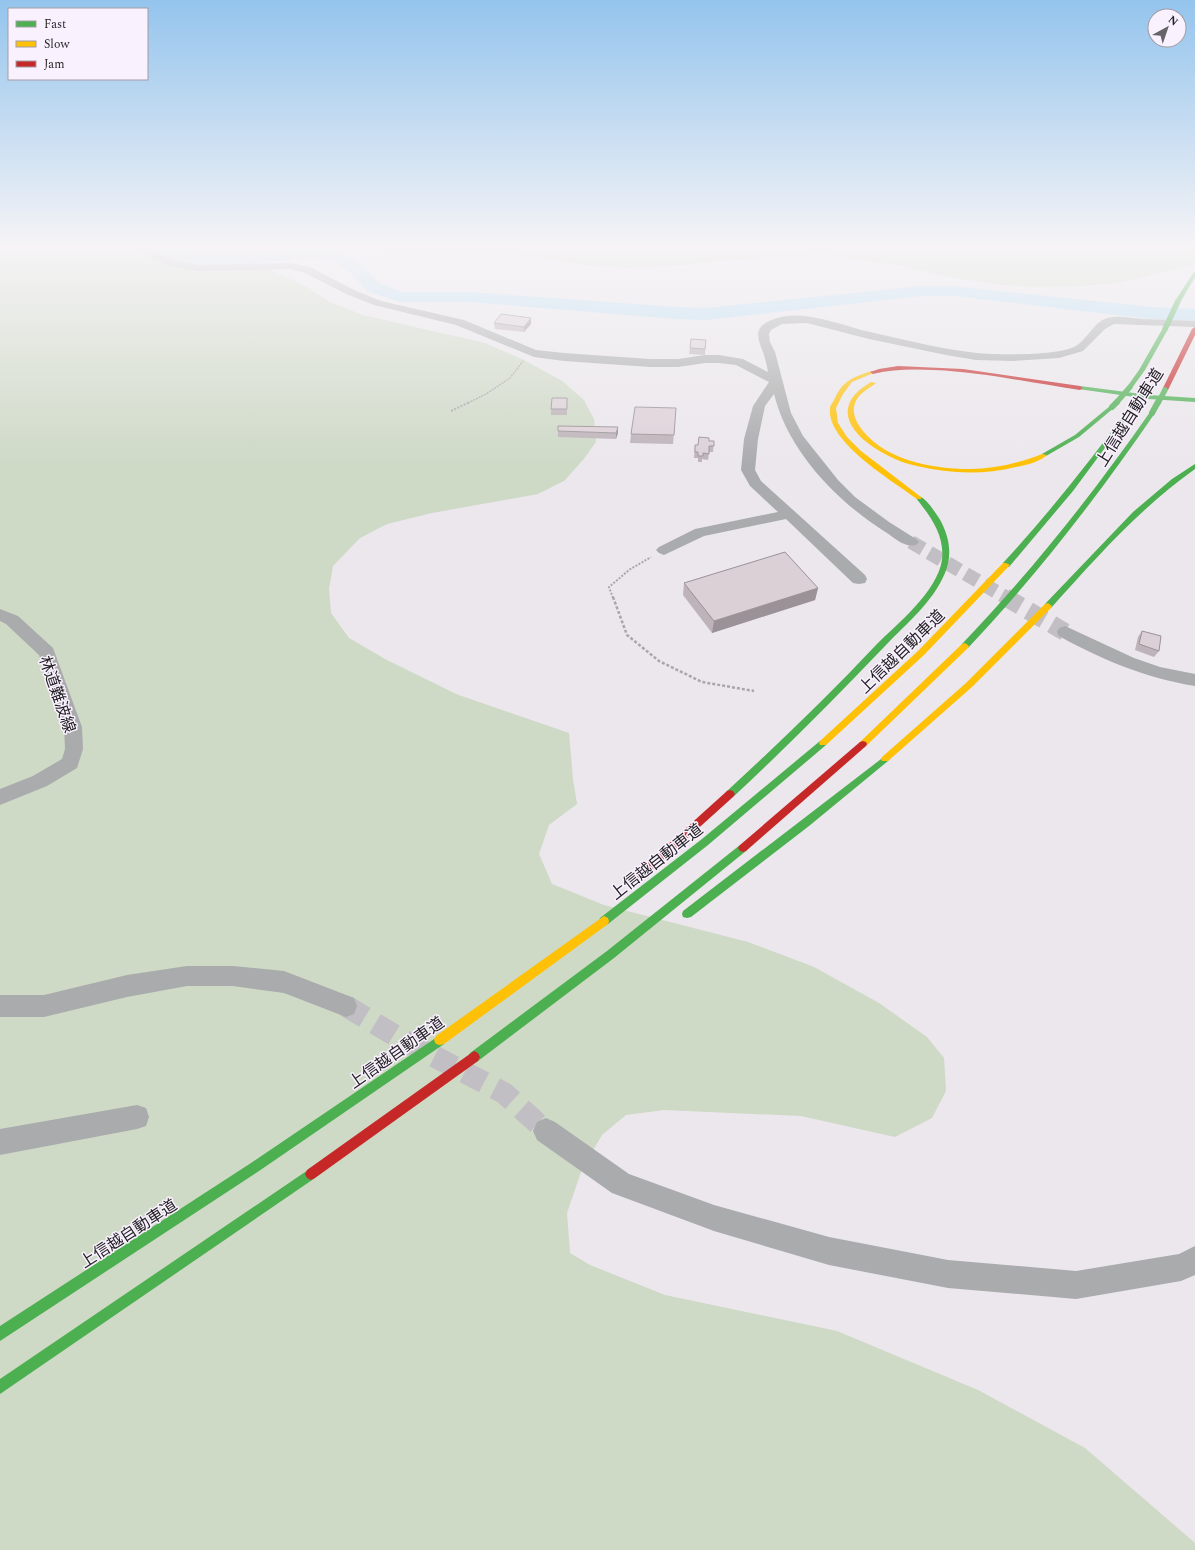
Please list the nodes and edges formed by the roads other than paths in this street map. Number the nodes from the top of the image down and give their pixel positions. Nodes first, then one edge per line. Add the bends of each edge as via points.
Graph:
1 (453, 320) edge
2 (786, 320) edge
3 (807, 320) edge
4 (1173, 320) edge
5 (1195, 329) edge
6 (1169, 330) junction
7 (1167, 344) dead end
8 (776, 381) junction
9 (1144, 387) dead end
10 (1195, 400) edge
11 (1195, 408) edge
12 (1195, 466) edge
13 (790, 514) junction
14 (911, 542) tunnel mouth
15 (664, 550) road end
16 (859, 579) dead end
17 (0, 614) edge
18 (1065, 632) tunnel mouth
19 (1195, 680) edge
20 (0, 797) edge
21 (629, 885) dead end
22 (677, 921) dead end
23 (569, 935) dead end
24 (0, 1006) edge
25 (346, 1006) tunnel mouth
26 (540, 1021) dead end
27 (435, 1044) junction
28 (424, 1094) junction
29 (137, 1117) dead end
30 (546, 1131) tunnel mouth
31 (0, 1142) edge
32 (1195, 1260) edge
33 (0, 1334) edge
34 (0, 1387) edge

1 - 8 street via 531,352 564,357 650,362 719,359 739,362
2 - 8 street via 765,328 762,335
3 - 5 street via 853,332 977,356 1004,357 1067,353 1080,349 1098,328 1111,321
4 - 6 highway
5 - 28 highway, 上信越自動車道, bridge via 1152,413 1103,486 1034,572 952,658 811,792 657,920
6 - 7 highway
6 - 11 highway, bridge via 1130,387 1112,407 1082,432 1046,454 1008,468 968,472 902,460 868,443 852,422 852,402 867,386 892,377 928,374 980,378 1140,403
8 - 13 street via 759,406 751,439 748,470 755,483
8 - 14 street via 785,413 797,436 833,483 865,512
9 - 27 highway, 上信越自動車道 via 1083,476 1014,557 920,654 856,714 786,776 625,905
10 - 21 highway via 1112,393 982,372 932,367 877,371 851,382 842,389 835,398 832,408 837,429 859,452 917,496 931,511 945,541 946,557 942,572 931,591 844,685 761,766
12 - 22 highway via 1164,488 1132,516 1032,624 958,696 822,810
13 - 15 street via 700,532
13 - 16 street
17 - 20 street, 林道難波線 via 12,620 47,652 73,727 74,748 70,763 40,781
18 - 19 street via 1097,651 1123,662 1174,677
23 - 27 highway
24 - 25 street via 44,1006 127,986 187,976 233,976 284,982
26 - 28 highway
27 - 33 highway, 上信越自動車道 via 257,1166
28 - 34 highway, 上信越自動車道
29 - 31 street
30 - 32 street via 621,1184 714,1218 829,1251 948,1274 1076,1285 1180,1267

